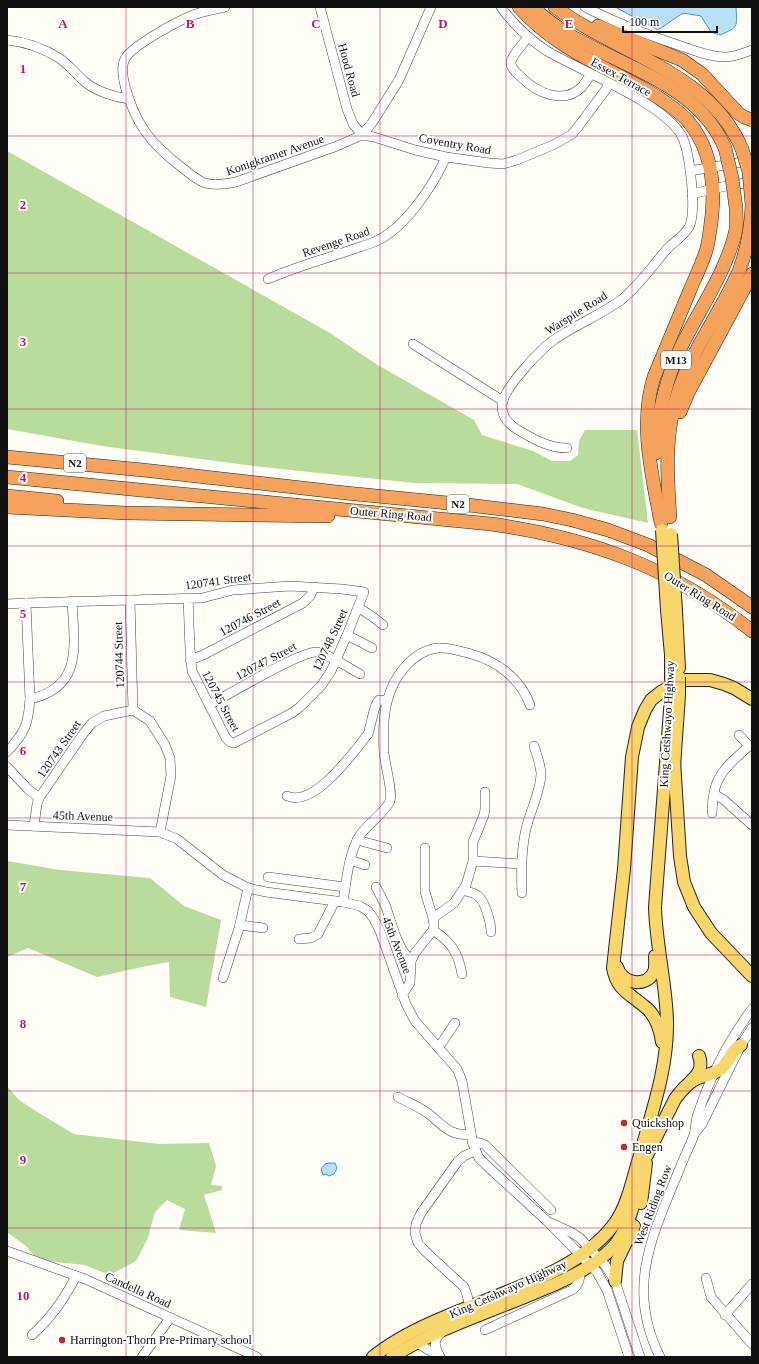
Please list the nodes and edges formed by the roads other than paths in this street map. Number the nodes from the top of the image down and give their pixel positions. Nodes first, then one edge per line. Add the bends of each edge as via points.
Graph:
1 (225, 7) edge
2 (320, 7) edge
3 (431, 7) edge
4 (501, 7) edge
5 (519, 7) edge
6 (533, 7) edge
7 (585, 7) edge
8 (558, 9) edge
9 (528, 37) junction
10 (7, 40) edge
11 (752, 50) edge
12 (591, 74) junction
13 (610, 84) junction
14 (129, 99) junction
15 (752, 120) edge
16 (362, 135) junction
17 (446, 157) junction
18 (751, 161) edge
19 (710, 167) junction
20 (690, 171) junction
21 (752, 182) edge
22 (713, 190) junction
23 (692, 194) junction
24 (752, 205) edge
25 (752, 274) edge
26 (268, 279) dead end
27 (413, 344) dead end
28 (503, 401) junction
29 (7, 448) edge
30 (567, 448) dead end
31 (7, 457) edge
32 (143, 470) junction
33 (7, 477) edge
34 (7, 496) edge
35 (7, 507) edge
36 (195, 513) junction
37 (430, 518) junction
38 (666, 526) junction
39 (314, 587) junction
40 (364, 592) joint
41 (188, 598) junction
42 (130, 600) junction
43 (72, 601) junction
44 (26, 602) junction
45 (7, 604) edge
46 (752, 607) edge
47 (359, 608) junction
48 (383, 625) dead end
49 (752, 631) edge
50 (348, 635) junction
51 (372, 648) dead end
52 (190, 660) junction
53 (336, 661) junction
54 (360, 674) dead end
55 (675, 696) junction
56 (30, 699) junction
57 (752, 699) edge
58 (387, 701) junction
59 (209, 705) junction
60 (530, 705) dead end
61 (133, 710) junction
62 (739, 735) dead end
63 (230, 742) joint
64 (534, 746) dead end
65 (750, 747) edge
66 (7, 752) edge
67 (674, 761) junction
68 (7, 767) edge
69 (485, 792) dead end
70 (714, 794) junction
71 (287, 796) dead end
72 (39, 798) junction
73 (712, 813) dead end
74 (751, 821) edge
75 (7, 825) edge
76 (34, 826) junction
77 (160, 832) junction
78 (357, 840) junction
79 (387, 848) dead end
80 (425, 848) dead end
81 (350, 860) junction
82 (473, 861) junction
83 (521, 864) junction
84 (365, 865) dead end
85 (268, 877) dead end
86 (346, 887) junction
87 (376, 887) dead end
88 (248, 888) junction
89 (463, 890) junction
90 (522, 893) dead end
91 (339, 901) junction
92 (655, 917) junction
93 (434, 918) junction
94 (240, 925) junction
95 (262, 928) dead end
96 (433, 930) junction
97 (491, 932) dead end
98 (298, 939) dead end
99 (615, 952) junction
100 (411, 961) junction
101 (749, 972) edge
102 (462, 974) dead end
103 (223, 978) dead end
104 (402, 995) junction
105 (752, 1009) edge
106 (455, 1023) dead end
107 (752, 1028) edge
108 (741, 1045) junction
109 (439, 1047) junction
110 (699, 1056) dead end
111 (716, 1072) junction
112 (662, 1077) junction
113 (689, 1083) junction
114 (398, 1097) dead end
115 (694, 1134) junction
116 (472, 1138) junction
117 (475, 1151) junction
118 (646, 1159) junction
119 (551, 1210) dead end
120 (7, 1251) edge
121 (585, 1251) junction
122 (590, 1265) junction
123 (76, 1276) junction
124 (706, 1278) dead end
125 (615, 1281) junction
126 (752, 1284) edge
127 (470, 1307) junction
128 (725, 1315) junction
129 (170, 1318) junction
130 (444, 1330) junction
131 (486, 1330) dead end
132 (32, 1335) dead end
133 (417, 1343) junction
134 (752, 1344) edge
135 (142, 1357) edge
136 (257, 1357) edge
137 (373, 1357) edge
138 (392, 1357) edge
139 (440, 1357) edge
140 (629, 1357) edge
141 (640, 1357) edge
142 (660, 1357) edge

1 - 14 street, Konigkramer Avenue via 187,18 129,52 124,59 123,67
2 - 16 street, Hood Road via 347,109 353,124
3 - 16 street, Konigkramer Avenue via 399,80
4 - 9 street, Essex Terrace
5 - 19 highway via 552,38 646,90 678,112 696,132
6 - 38 highway, King Cetshwayo Highway / M13, bridge via 554,26 680,94 709,122 725,148 736,208 733,242 681,347 668,380 659,416 656,453
7 - 11 street via 631,29 703,54 724,57
8 - 15 highway via 682,60 702,74 738,113
8 - 24 highway, King Cetshwayo Highway / M13, bridge via 585,27 649,60 699,92 712,104 735,134 742,149 749,172
9 - 12 street, Essex Terrace via 546,50
9 - 12 street via 511,60 511,66 535,88 549,96 567,95 582,87
10 - 14 street via 29,44 46,51 60,59 95,88
12 - 13 street, Essex Terrace
13 - 17 street, Coventry Road via 578,127 553,145 503,164
13 - 20 street, Essex Terrace via 637,98 676,128 684,140
14 - 16 street, Konigkramer Avenue via 143,129 155,145 188,173 211,184 236,182
16 - 17 street, Coventry Road via 374,136
17 - 26 street, Revenge Road via 421,199 391,232 374,242
18 - 19 street
19 - 20 street
19 - 22 highway
20 - 23 street, Essex Terrace
21 - 22 street
22 - 23 street
22 - 38 highway via 712,220 706,254 654,376 648,406 652,476
23 - 28 street, Warspite Road via 691,222 683,235 627,295 546,346 516,380
24 - 38 highway, King Cetshwayo Highway / M13 via 749,236 739,270 678,391 668,443
25 - 38 highway via 688,393 678,417 673,442
27 - 28 street
28 - 30 street via 503,413 510,424 552,447
29 - 32 highway
31 - 32 highway, Outer Ring Road / N2
32 - 46 highway, Outer Ring Road / N2 via 513,510 572,520 648,545 706,575
33 - 37 highway, Outer Ring Road / N2
34 - 36 highway
35 - 36 highway via 126,513
36 - 37 highway
37 - 49 highway, Outer Ring Road / N2 via 520,528 596,546 638,562 683,584
38 - 55 main road, King Cetshwayo Highway / M13, bridge
39 - 40 street, 120741 Street
39 - 41 street, 120741 Street via 240,589 202,598
39 - 52 street, 120746 Street via 303,603
40 - 47 street, 120748 Street
41 - 42 street, 120741 Street
41 - 52 street, 120745 Street
42 - 43 street, 120741 Street
42 - 61 street, 120744 Street
43 - 44 street, 120741 Street
43 - 56 street via 74,650 67,675 50,693
44 - 45 street, 120741 Street
44 - 56 street
47 - 48 street
47 - 50 street, 120748 Street
50 - 51 street
50 - 53 street, 120748 Street
52 - 59 street, 120745 Street via 194,676
53 - 54 street, 120747 Street
53 - 59 street, 120747 Street via 318,652 308,653
53 - 63 street, 120748 Street via 326,679 297,710 238,741
55 - 67 main road, King Cetshwayo Highway / M13
55 - 92 main road, King Cetshwayo Highway / M13
56 - 66 street via 24,733
57 - 99 main road via 724,684 710,680 686,680 661,692 651,700 645,710 638,727 632,757
58 - 60 street via 400,674 412,660 424,652 446,648 479,656 508,672 524,689
58 - 71 street via 376,702 368,734 327,781 304,797
58 - 78 street via 384,750 390,801
59 - 63 street, 120745 Street
61 - 72 street, 120743 Street via 104,716 92,723
61 - 77 street via 153,725 170,758 171,776
62 - 65 street
64 - 83 street via 540,765 540,780 526,829
65 - 70 street via 723,770
67 - 101 main road via 684,882 705,925 718,942
67 - 118 main road, King Cetshwayo Highway / M13 via 663,918 674,997 674,1052
68 - 72 street
69 - 82 street via 482,823 473,842
70 - 73 street
70 - 74 street
72 - 76 street
75 - 76 street, 45th Avenue
76 - 77 street, 45th Avenue
77 - 88 street, 45th Avenue via 177,839 223,875
78 - 79 street
78 - 81 street
80 - 93 street via 425,892
81 - 84 street
81 - 86 street
82 - 83 street
82 - 89 street
83 - 90 street
85 - 86 street
86 - 91 street
87 - 100 street via 401,947
88 - 91 street, 45th Avenue
88 - 94 street
89 - 93 street via 454,903
89 - 97 street via 472,892 482,899 491,922
91 - 98 street via 318,934 311,938
91 - 104 street, 45th Avenue via 360,906 374,919
92 - 99 main road via 653,974 640,982 628,980 617,967
92 - 112 main road, King Cetshwayo Highway / M13 via 667,1020
93 - 96 street
94 - 95 street
94 - 103 street
96 - 100 street
96 - 102 street via 443,936 456,952
99 - 112 main road via 613,968 616,979 628,995 649,1010 658,1026
100 - 104 street via 410,983
104 - 109 street, 45th Avenue via 415,1021
105 - 111 street, West Riding Row
106 - 109 street
107 - 108 street, West Riding Row
108 - 111 main road
108 - 115 street, West Riding Row via 711,1108
109 - 116 street, 45th Avenue via 457,1069 462,1081
110 - 113 main road via 699,1072
111 - 113 main road
111 - 115 street, West Riding Row via 697,1115
112 - 121 main road, King Cetshwayo Highway / M13 via 624,1207 612,1227
113 - 118 main road via 675,1100
114 - 116 street via 425,1112 451,1132
115 - 142 street, West Riding Row via 652,1236 646,1261 643,1288 645,1316
116 - 117 street, 45th Avenue
116 - 119 street via 485,1145
117 - 121 street, 45th Avenue via 485,1164 548,1222
117 - 127 street via 458,1162 421,1213 415,1229 422,1248 464,1287
118 - 122 main road, King Cetshwayo Highway / M13 via 624,1230 614,1246
118 - 125 main road via 635,1224 617,1261
120 - 123 street, Candella Road
121 - 122 street, 45th Avenue
121 - 127 main road, King Cetshwayo Highway / M13 via 547,1275
122 - 125 street via 605,1265
122 - 130 main road, King Cetshwayo Highway / M13 via 543,1289
122 - 131 street via 572,1290
122 - 140 street via 607,1290
123 - 129 street, Candella Road
123 - 132 street via 64,1298
124 - 128 street via 711,1297
125 - 141 street
126 - 128 street
127 - 137 main road, King Cetshwayo Highway / M13 via 415,1330
128 - 134 street
129 - 135 street
129 - 136 street, Candella Road
130 - 133 main road, King Cetshwayo Highway / M13
130 - 139 street via 435,1341
133 - 138 main road, King Cetshwayo Highway / M13
133 - 139 street

